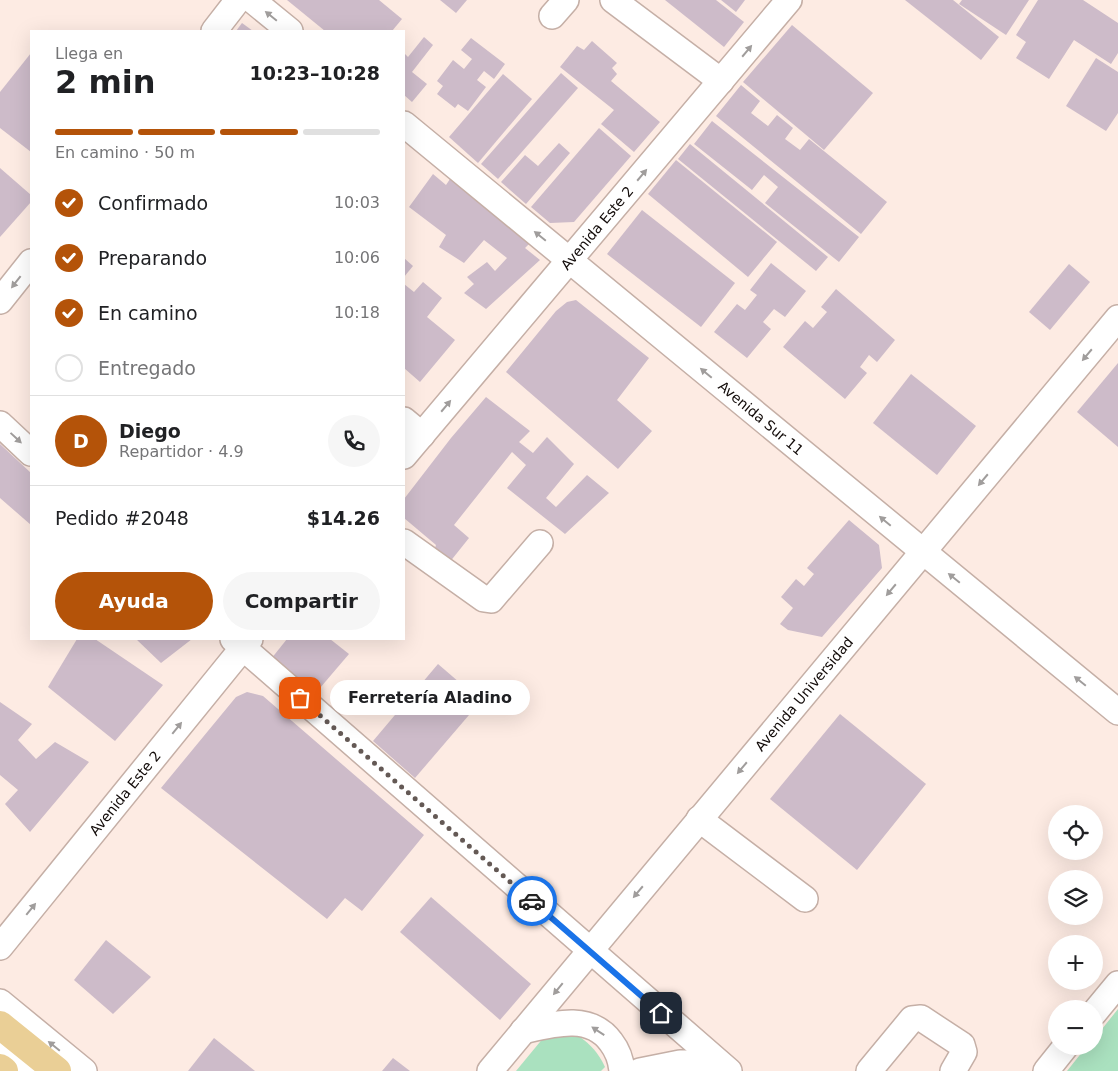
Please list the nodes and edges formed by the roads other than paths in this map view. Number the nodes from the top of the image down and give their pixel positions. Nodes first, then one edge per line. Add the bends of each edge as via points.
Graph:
1 (238, 0) edge
2 (252, 0) edge
3 (614, 0) edge
4 (789, 0) edge
5 (215, 30) edge
6 (289, 30) edge
7 (722, 82) junction
8 (405, 125) edge
9 (569, 260) junction
10 (30, 263) edge
11 (0, 302) edge
12 (1118, 318) edge
13 (0, 424) edge
14 (413, 427) edge
15 (30, 452) edge
16 (405, 453) edge
17 (405, 543) edge
18 (540, 543) dead end
19 (922, 552) junction
20 (242, 642) edge
21 (1118, 712) edge
22 (699, 819) junction
23 (805, 899) dead end
24 (0, 946) edge
25 (588, 951) junction
26 (1118, 984) edge
27 (0, 1002) edge
28 (1103, 1002) edge
29 (0, 1011) edge
30 (12, 1023) edge
31 (523, 1031) junction
32 (0, 1047) edge
33 (1059, 1055) edge
34 (724, 1067) edge
35 (0, 1068) edge
36 (4, 1071) edge
37 (30, 1071) edge
38 (57, 1071) edge
39 (84, 1071) edge
40 (490, 1071) edge
41 (622, 1071) edge
42 (640, 1071) edge
43 (869, 1071) edge
44 (953, 1071) edge
45 (1046, 1071) edge

1 - 5 street
6 -> 2 street
3 - 7 street
7 -> 4 street, Avenida Este 2
9 -> 7 street, Avenida Este 2
9 -> 8 street, Avenida Sur 11
14 -> 9 street, Avenida Este 2
19 -> 9 street, Avenida Sur 11
10 -> 11 street
12 -> 19 street, Avenida Universidad
13 -> 15 street
14 - 16 street, Avenida Este 2
17 - 18 street via 484,599 491,600
21 -> 19 street, Avenida Sur 11
19 -> 22 street, Avenida Universidad
24 -> 20 street, Avenida Este 2
20 - 25 street
22 - 23 street
22 -> 25 street, Avenida Universidad
25 -> 31 street, Avenida Universidad
25 - 34 street
26 - 28 street
27 - 30 street
29 - 30 street
30 - 38 main road
39 -> 30 street
31 - 40 street, Avenida Universidad
41 -> 31 street via 616,1048 595,1028 566,1023
32 - 37 street
33 - 45 street
34 - 42 street via 680,1063
35 - 36 main road
43 - 44 street via 912,1019 921,1018 962,1045 964,1052

